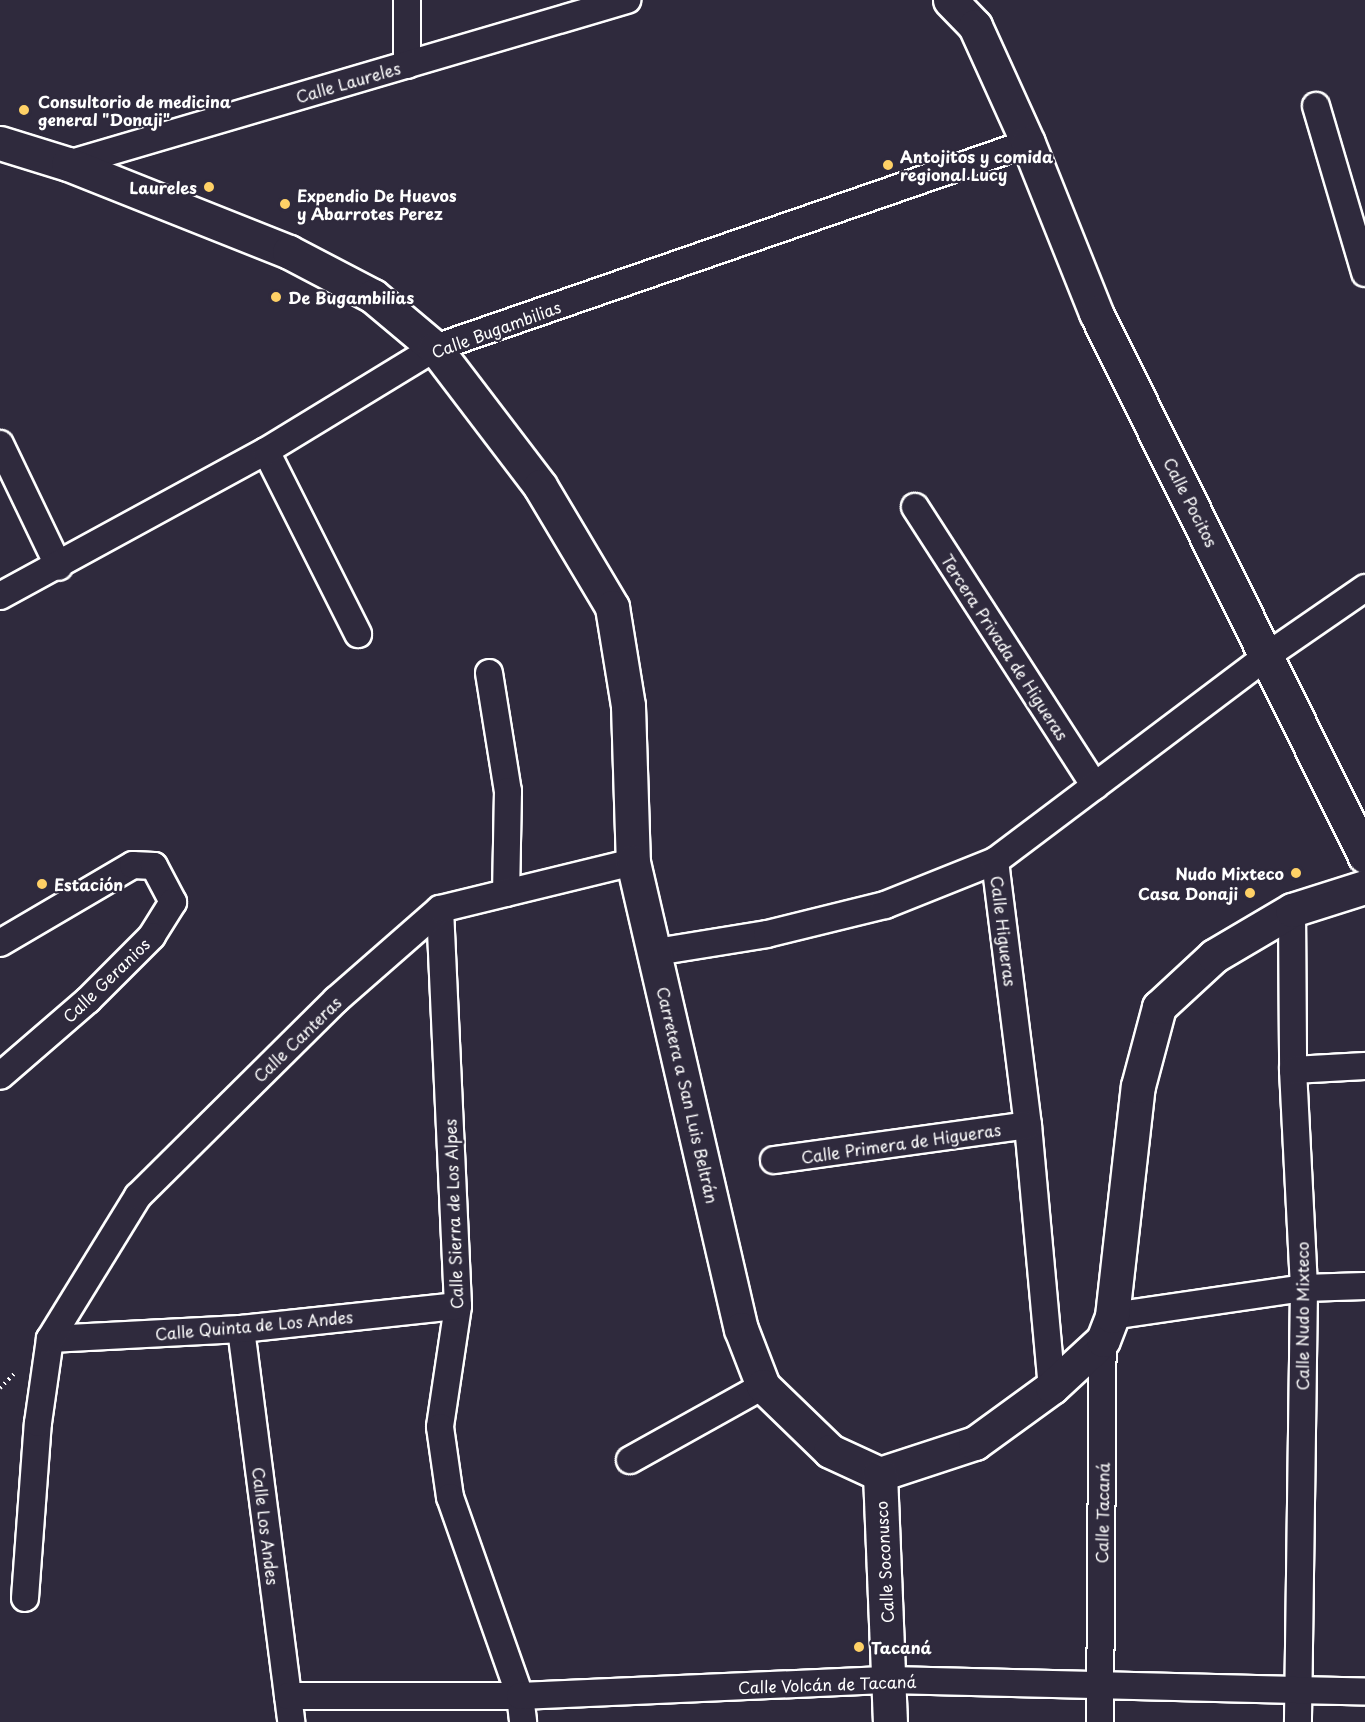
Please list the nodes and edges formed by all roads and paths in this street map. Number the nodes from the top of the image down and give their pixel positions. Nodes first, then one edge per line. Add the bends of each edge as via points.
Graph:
1 (407, 0) edge
2 (627, 0) edge
3 (950, 0) edge
4 (407, 64) junction
5 (1316, 106) dead end
6 (1028, 142) junction
7 (0, 143) edge
8 (68, 164) junction
9 (1365, 273) edge
10 (435, 348) junction
11 (0, 444) edge
12 (266, 451) junction
13 (915, 507) dead end
14 (59, 567) junction
15 (1365, 588) edge
16 (0, 596) edge
17 (358, 634) dead end
18 (1268, 655) junction
19 (489, 673) dead end
20 (1095, 786) junction
21 (1365, 856) edge
22 (995, 861) junction
23 (633, 862) junction
24 (1365, 887) edge
25 (506, 893) junction
26 (440, 909) junction
27 (1292, 910) junction
28 (0, 943) edge
29 (656, 952) junction
30 (1365, 1066) edge
31 (1293, 1070) junction
32 (0, 1076) edge
33 (1028, 1125) junction
34 (774, 1160) dead end
35 (1365, 1286) edge
36 (1304, 1288) junction
37 (458, 1306) junction
38 (1108, 1328) junction
39 (241, 1329) junction
40 (50, 1339) junction
41 (763, 1386) junction
42 (1052, 1387) junction
43 (630, 1460) dead end
44 (880, 1474) junction
45 (26, 1598) dead end
46 (890, 1680) junction
47 (1100, 1686) junction
48 (1365, 1692) edge
49 (1298, 1694) junction
50 (288, 1696) junction
51 (520, 1696) junction
52 (291, 1722) edge
53 (523, 1722) edge
54 (890, 1722) edge
55 (1100, 1722) edge
56 (1298, 1722) edge

1 - 4 street
2 - 4 street, Calle Laureles
3 - 6 street, Calle Pocitos via 975,26
4 - 8 street, Calle Laureles
5 - 9 street
6 - 10 street, Calle Bugambilias
6 - 18 street, Calle Pocitos via 1096,313
7 - 8 street, Carretera a San Luis Beltrán
8 - 10 street, Carretera a San Luis Beltrán via 289,252 373,296
10 - 12 street, Calle Bugambilias
10 - 23 street, Carretera a San Luis Beltrán via 540,486 612,607 628,706
11 - 14 street
12 - 14 street, Calle Bugambilias
12 - 17 street
13 - 20 street, Tercera Privada de Higueras
14 - 16 street, Calle Bugambilias
15 - 18 street, Calle Higueras
18 - 20 street, Calle Higueras
18 - 21 street, Calle Pocitos
19 - 25 street via 508,791
20 - 22 street, Calle Higueras
22 - 29 street via 885,905 767,934
22 - 33 street, Calle Higueras
23 - 25 street, Calle Canteras
23 - 29 street, Carretera a San Luis Beltrán
24 - 27 street
25 - 26 street, Calle Canteras
26 - 37 street, Calle Sierra de Los Alpes
26 - 40 street, Calle Canteras via 336,1000 138,1196
27 - 31 street, Calle Nudo Mixteco
27 - 38 street via 1214,956 1159,1007 1138,1086
28 - 32 street, Calle Geranios via 133,865 154,866 173,902 152,936 88,1000
29 - 41 street, Carretera a San Luis Beltrán via 741,1329
30 - 31 street
31 - 36 street, Calle Nudo Mixteco
33 - 34 street, Calle Primera de Higueras
33 - 42 street, Calle Higueras
35 - 36 street
36 - 38 street
36 - 49 street, Calle Nudo Mixteco
37 - 39 street, Calle Quinta de Los Andes
37 - 51 street, Calle Sierra de Los Alpes via 440,1427 450,1497
38 - 42 street
38 - 47 street, Calle Tacaná
39 - 40 street, Calle Quinta de Los Andes
39 - 50 street, Calle Los Andes
40 - 45 street via 38,1423
41 - 43 street
41 - 44 street, Carretera a San Luis Beltrán via 830,1450
42 - 44 street via 975,1443
44 - 46 street, Calle Soconusco
46 - 47 street, Calle Volcán de Tacaná
46 - 51 street, Calle Volcán de Tacaná
46 - 54 street, Calle Soconusco
47 - 49 street, Calle Volcán de Tacaná
47 - 55 street, Calle Tacaná
48 - 49 street, Calle Volcán de Tacaná
49 - 56 street, Calle Nudo Mixteco
50 - 51 street, Calle Volcán de Tacaná
50 - 52 street, Calle Los Andes
51 - 53 street, Calle Sierra de Los Alpes

